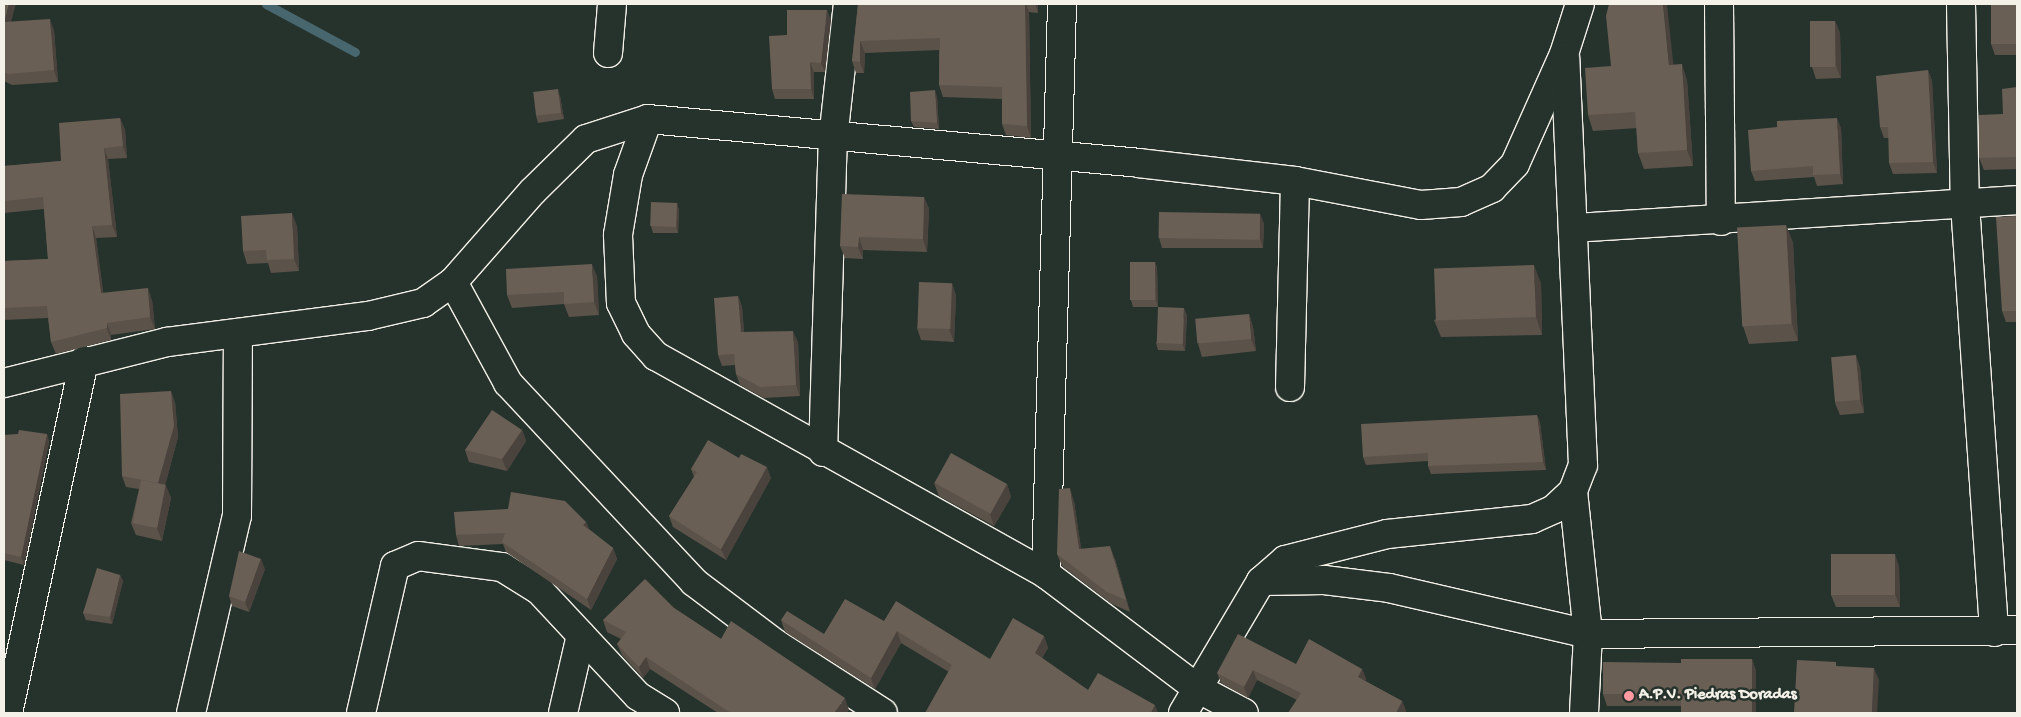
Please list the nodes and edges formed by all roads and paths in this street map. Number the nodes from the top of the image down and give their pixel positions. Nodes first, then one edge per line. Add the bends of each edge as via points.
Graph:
1 (612, 4) edge
2 (848, 4) edge
3 (1062, 4) edge
4 (1580, 4) edge
5 (1719, 4) edge
6 (1961, 4) edge
7 (608, 53) dead end
8 (1564, 54) junction
9 (648, 119) junction
10 (833, 139) junction
11 (1059, 156) junction
12 (1295, 181) junction
13 (2017, 200) edge
14 (1965, 204) junction
15 (1721, 222) junction
16 (1574, 228) junction
17 (453, 282) junction
18 (238, 333) junction
19 (84, 360) junction
20 (4, 383) edge
21 (1290, 387) dead end
22 (823, 452) junction
23 (1573, 491) junction
24 (1046, 574) junction
25 (1261, 581) junction
26 (2006, 631) edge
27 (1588, 634) junction
28 (581, 635) junction
29 (1197, 688) junction
30 (8, 713) edge
31 (191, 713) edge
32 (360, 713) edge
33 (563, 713) edge
34 (665, 713) edge
35 (883, 713) edge
36 (1183, 713) edge
37 (1244, 713) edge
38 (1584, 713) edge

1 - 7 street
2 - 10 street
3 - 11 street
4 - 8 street
5 - 15 street
6 - 14 street
8 - 12 street via 1515,164 1492,188 1461,202 1421,205
8 - 16 street
9 - 10 street
9 - 17 street via 586,139 533,190
9 - 22 street via 628,175 618,234 621,303 636,334 656,356
10 - 11 street
10 - 22 street
11 - 12 street
11 - 24 street via 1050,314
12 - 21 street
13 - 14 street
14 - 15 street
14 - 26 street
15 - 16 street
16 - 23 street via 1583,465
17 - 18 street via 423,303 368,316
17 - 35 street via 508,383 694,582 776,644
18 - 19 street
18 - 31 street via 237,516
19 - 20 street
19 - 30 street
22 - 24 street
23 - 25 street via 1554,509 1532,519 1387,534 1306,552 1285,560
23 - 27 street
24 - 29 street
25 - 27 street via 1324,580 1389,588
25 - 29 street
26 - 27 street
27 - 38 street
28 - 32 street via 539,590 502,567 457,558 418,556 403,560 395,566 387,592
28 - 33 street
28 - 34 street via 638,696
29 - 36 street
29 - 37 street

